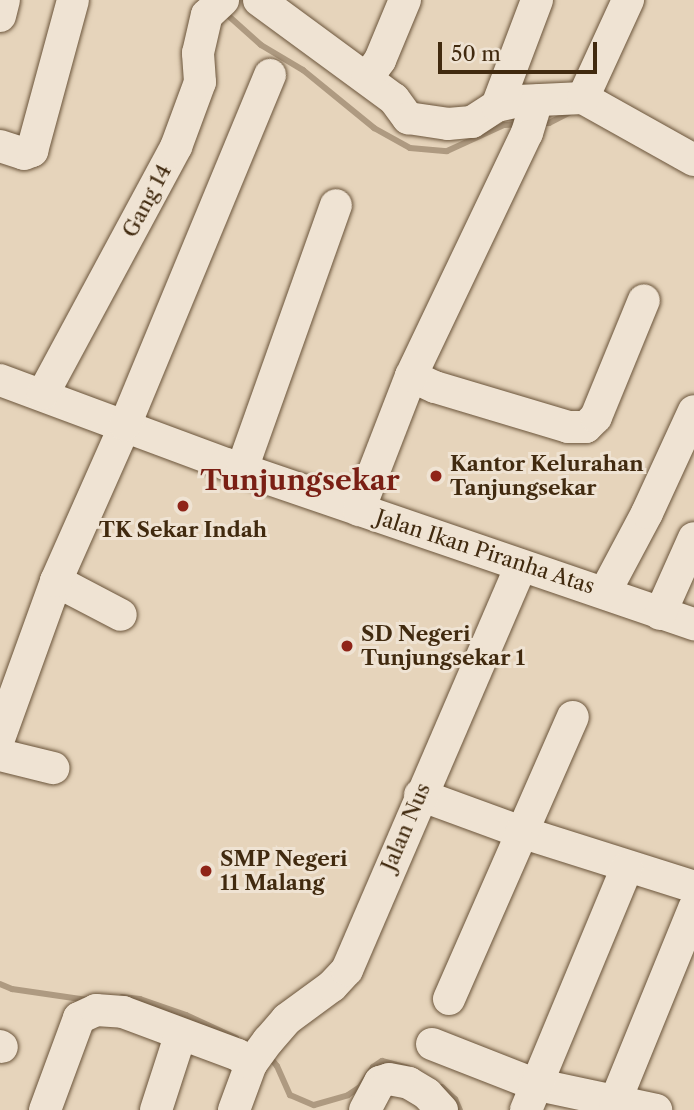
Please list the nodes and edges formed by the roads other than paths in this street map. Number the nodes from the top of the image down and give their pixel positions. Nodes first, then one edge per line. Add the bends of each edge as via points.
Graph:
1 (4, 0) edge
2 (73, 0) edge
3 (405, 0) edge
4 (537, 0) edge
5 (628, 0) edge
6 (272, 5) edge
7 (215, 7) edge
8 (0, 16) edge
9 (270, 75) dead end
10 (367, 78) junction
11 (583, 98) junction
12 (497, 106) junction
13 (533, 114) junction
14 (0, 146) edge
15 (694, 160) edge
16 (336, 205) dead end
17 (644, 300) dead end
18 (411, 376) junction
19 (0, 380) edge
20 (43, 394) junction
21 (694, 411) edge
22 (125, 425) junction
23 (242, 469) junction
24 (359, 510) junction
25 (694, 538) edge
26 (521, 566) junction
27 (55, 581) junction
28 (605, 592) junction
29 (660, 614) junction
30 (121, 615) dead end
31 (694, 624) edge
32 (573, 717) dead end
33 (0, 736) edge
34 (0, 755) edge
35 (53, 768) dead end
36 (420, 794) junction
37 (520, 832) junction
38 (627, 867) junction
39 (694, 887) edge
40 (694, 908) edge
41 (449, 999) dead end
42 (180, 1036) junction
43 (432, 1044) dead end
44 (258, 1056) junction
45 (530, 1097) edge
46 (615, 1102) junction
47 (45, 1110) edge
48 (156, 1110) edge
49 (234, 1110) edge
50 (365, 1110) edge
51 (442, 1110) edge
52 (656, 1110) edge

1 - 8 street
2 - 14 street via 32,151 23,154
3 - 10 street via 380,60
4 - 12 street
5 - 11 street
6 - 10 street
7 - 20 street, Gang 14 via 198,53 200,82 176,147
9 - 22 street
10 - 12 street via 394,99 408,118 472,122
11 - 13 street
11 - 15 street
12 - 13 street
13 - 18 street
16 - 23 street
17 - 18 street via 596,417 586,427 568,428
18 - 24 street
19 - 20 street, Jalan Ikan Piranha Atas
20 - 22 street, Jalan Ikan Piranha Atas
21 - 28 street
22 - 23 street, Jalan Ikan Piranha Atas
22 - 27 street
23 - 24 street, Jalan Ikan Piranha Atas
24 - 26 street, Jalan Ikan Piranha Atas
25 - 29 street
26 - 28 street, Jalan Ikan Piranha Atas
26 - 36 street, Jalan Nus
27 - 30 street
27 - 33 street
28 - 29 street, Jalan Ikan Piranha Atas
29 - 31 street, Jalan Ikan Piranha Atas
32 - 37 street
34 - 35 street
36 - 37 street
36 - 44 street, Jalan Nus via 346,970 287,1019
37 - 38 street
37 - 41 street
38 - 39 street
38 - 45 street
40 - 46 street
42 - 44 street via 238,1055
42 - 47 street via 123,1012 84,1013
42 - 48 street
43 - 45 street
44 - 49 street
45 - 46 street
46 - 52 street
50 - 51 street via 380,1082 389,1079 409,1083

